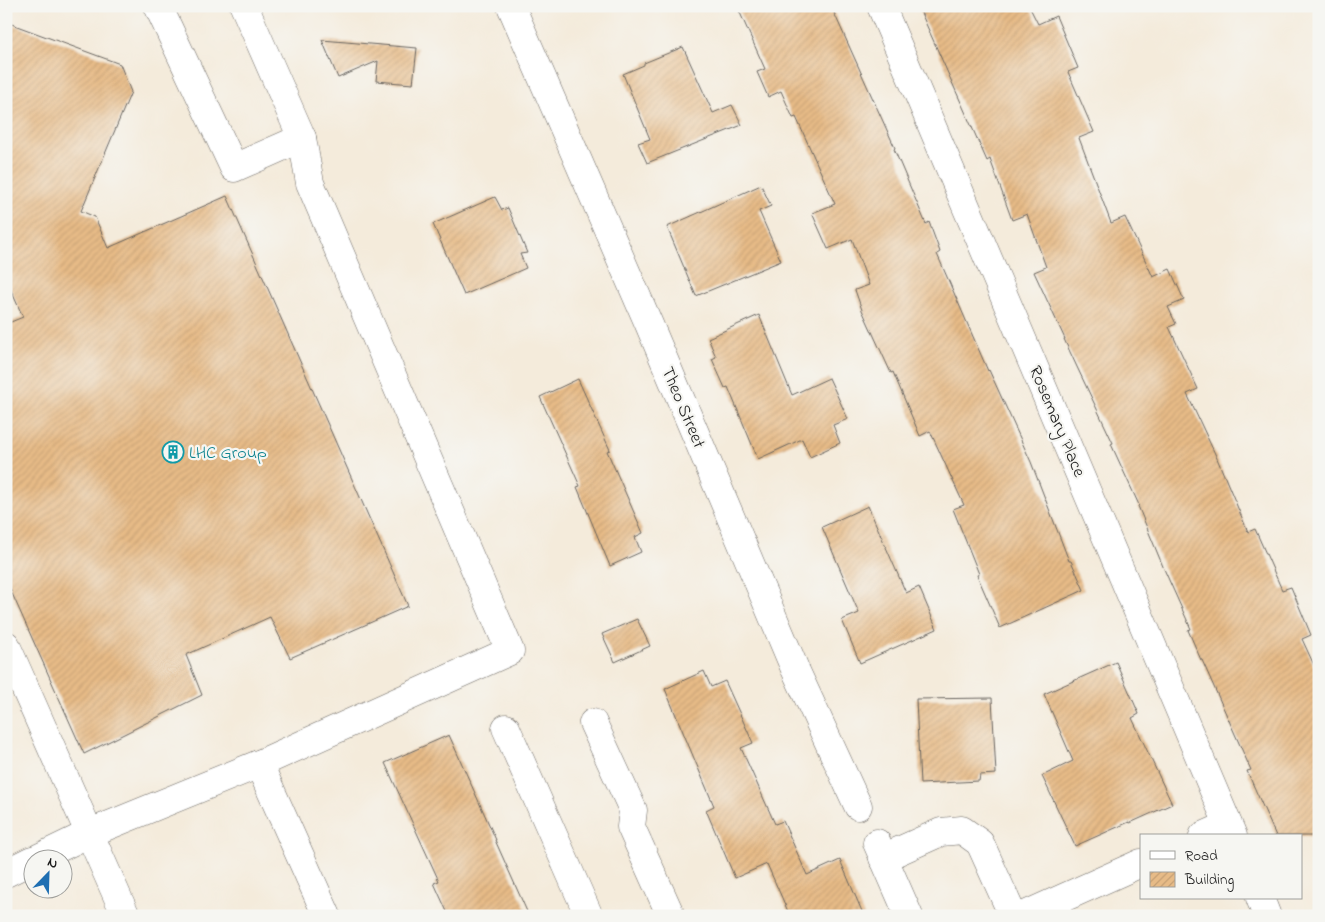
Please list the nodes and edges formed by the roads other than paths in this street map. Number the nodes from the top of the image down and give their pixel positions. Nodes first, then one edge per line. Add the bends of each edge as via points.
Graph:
1 (158, 6) edge
2 (244, 6) edge
3 (511, 6) edge
4 (881, 6) edge
5 (302, 138) junction
6 (6, 645) edge
7 (594, 722) dead end
8 (506, 728) dead end
9 (259, 764) junction
10 (858, 806) dead end
11 (1231, 830) edge
12 (90, 833) junction
13 (1212, 834) edge
14 (54, 850) edge
15 (1140, 863) edge
16 (22, 865) edge
17 (6, 873) edge
18 (1261, 900) edge
19 (126, 916) edge
20 (327, 916) edge
21 (589, 916) edge
22 (671, 916) edge
23 (909, 916) edge
24 (1013, 916) edge
25 (1023, 916) edge
26 (1267, 916) edge

1 - 5 street via 234,168
2 - 5 street
3 - 10 street, Theo Street via 795,668
4 - 11 street, Rosemary Place
5 - 9 street via 310,183 510,651
6 - 12 street
7 - 22 street via 633,810 632,827
8 - 21 street
9 - 12 street
9 - 20 street
11 - 13 street
12 - 14 street
12 - 19 street
15 - 25 street
16 - 17 street
18 - 26 street
23 - 24 street via 880,850 941,832 962,830 980,843

